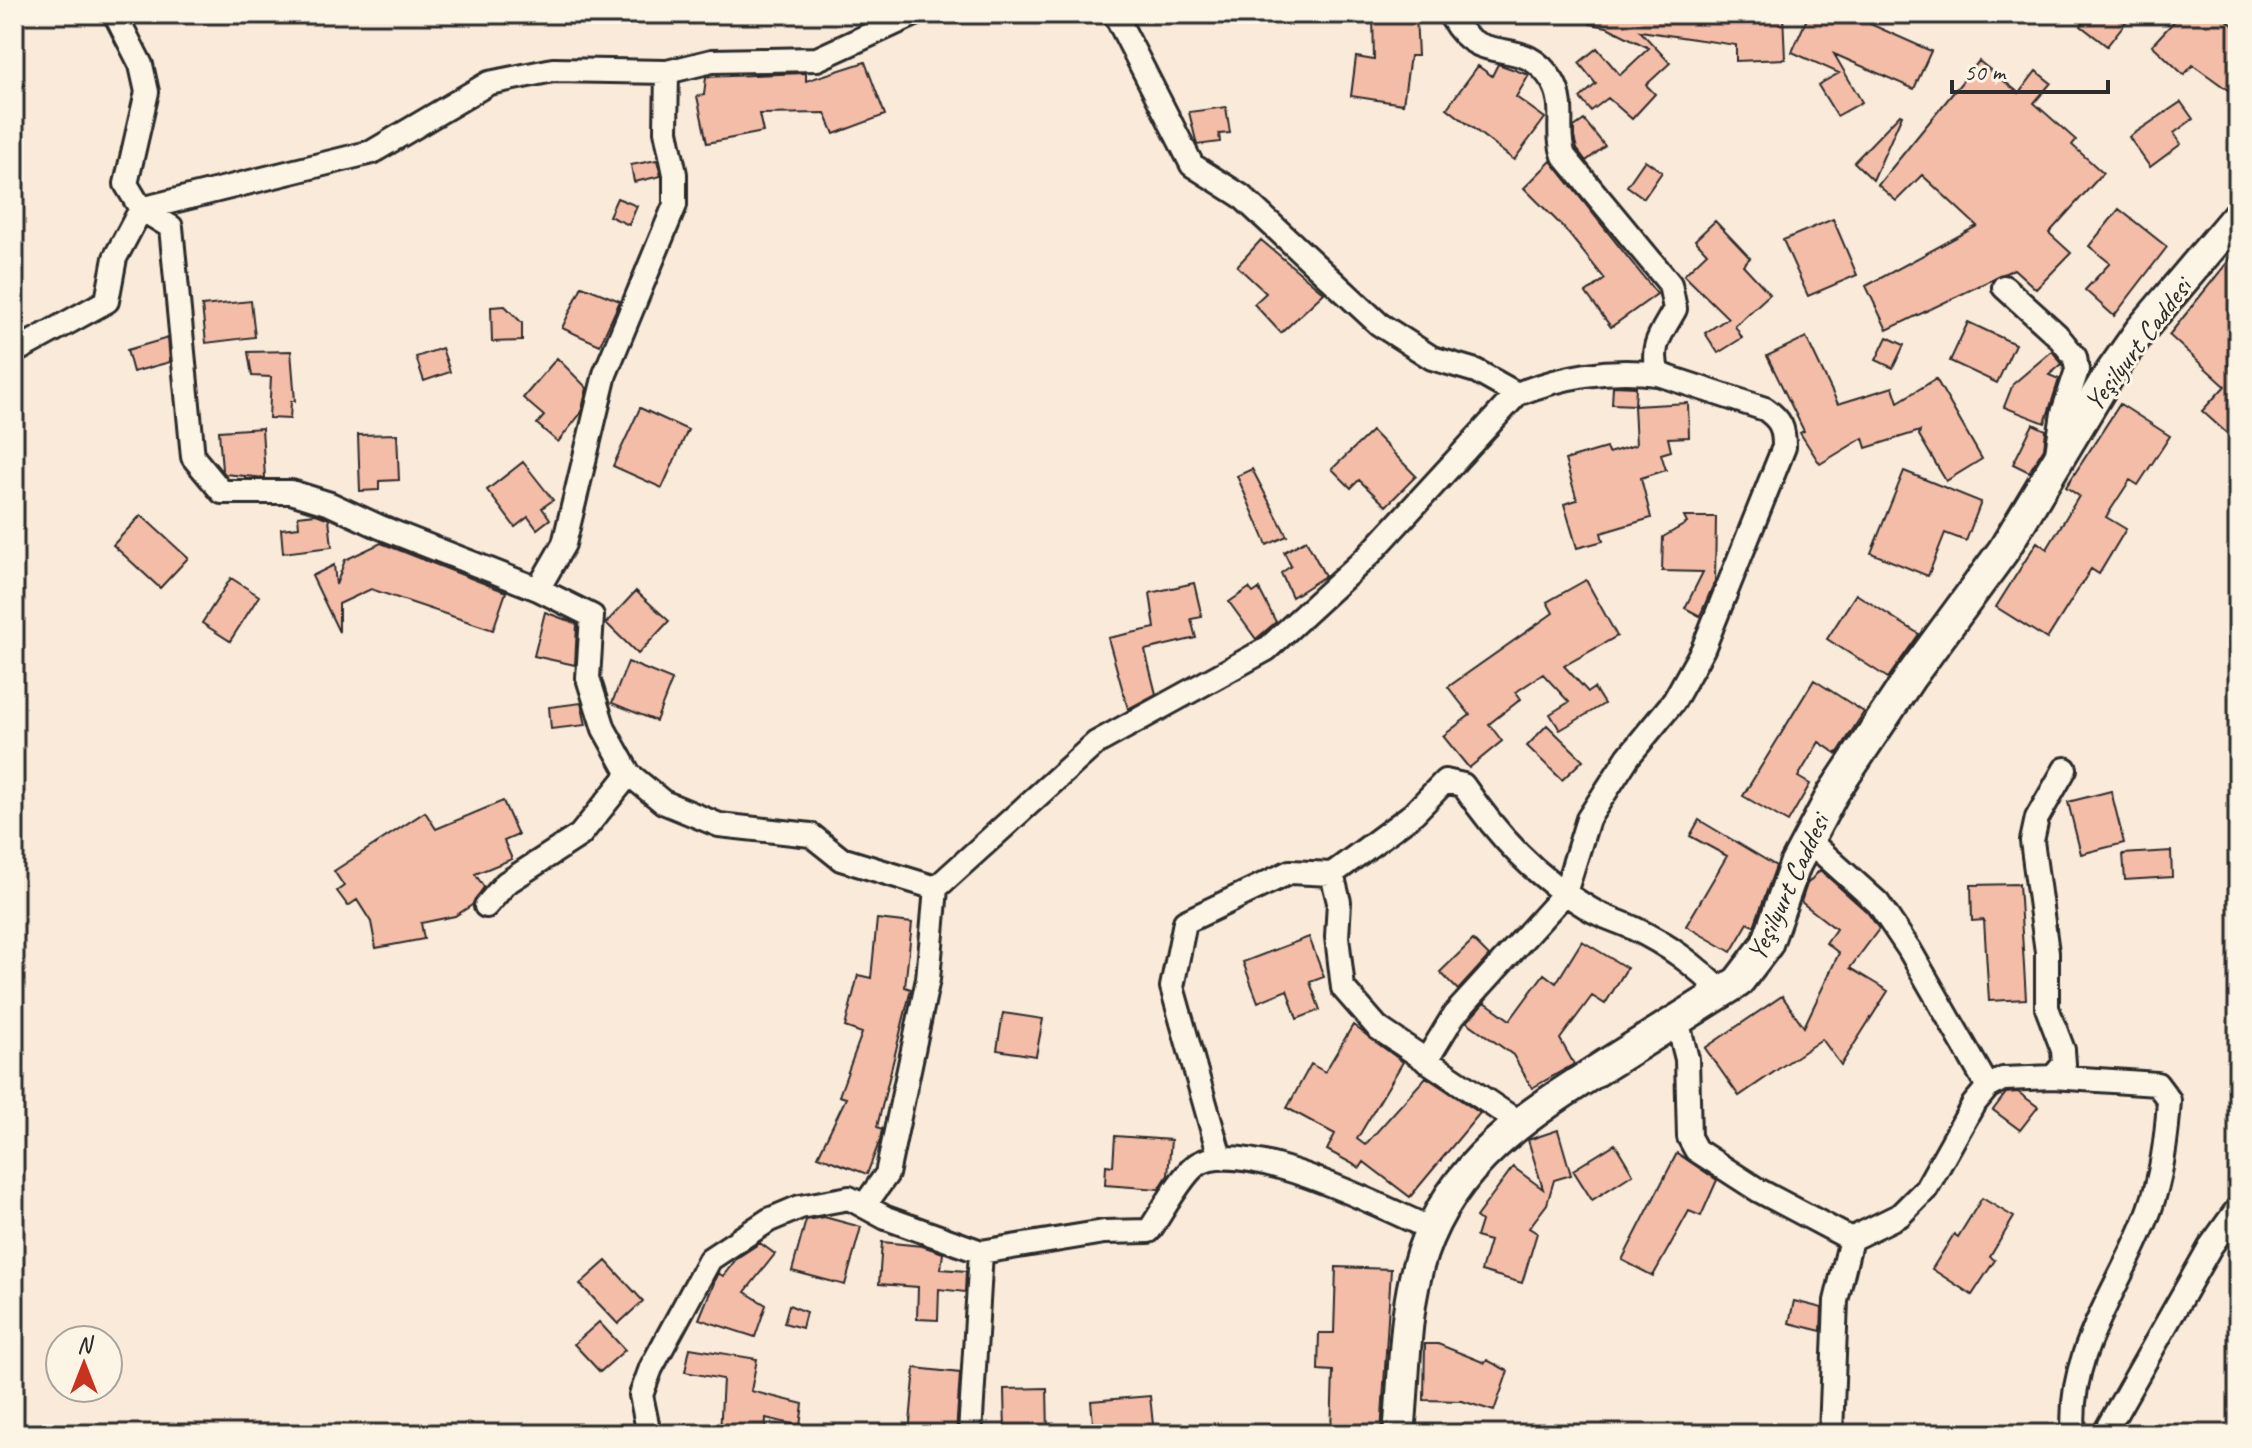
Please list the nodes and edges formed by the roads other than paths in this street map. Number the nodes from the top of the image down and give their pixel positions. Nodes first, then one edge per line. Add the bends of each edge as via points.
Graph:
1 (115, 14) edge
2 (915, 14) edge
3 (1115, 14) edge
4 (1453, 14) edge
5 (667, 72) junction
6 (141, 209) junction
7 (2238, 215) edge
8 (2004, 287) dead end
9 (14, 352) edge
10 (1658, 374) junction
11 (1517, 394) junction
12 (2055, 462) junction
13 (538, 589) junction
14 (2065, 769) dead end
15 (629, 774) junction
16 (1807, 839) junction
17 (1332, 874) junction
18 (936, 888) junction
19 (1565, 893) junction
20 (486, 906) dead end
21 (1722, 992) junction
22 (1677, 1020) junction
23 (1426, 1061) junction
24 (2053, 1077) junction
25 (1988, 1087) junction
26 (1518, 1122) junction
27 (1220, 1157) junction
28 (864, 1206) junction
29 (2238, 1208) edge
30 (1431, 1229) junction
31 (1851, 1239) junction
32 (981, 1252) junction
33 (649, 1434) edge
34 (970, 1434) edge
35 (1399, 1434) edge
36 (1831, 1434) edge
37 (2074, 1434) edge
38 (2104, 1434) edge

1 - 6 street via 141,65 147,92 126,184
2 - 5 street via 817,59 712,61
3 - 11 street via 1192,165 1241,196 1379,324 1432,358 1476,371
4 - 10 street via 1461,34 1480,48 1513,51 1552,79 1560,104 1564,156 1670,284 1675,309 1654,344
5 - 6 street via 553,70 489,83 372,152
5 - 13 street via 666,131 675,205 605,374 564,544
6 - 9 street via 115,258 107,301
6 - 13 street via 171,227 193,457 222,492 291,492
7 - 12 main road, Yeşilyurt Caddesi via 2140,331
8 - 12 street via 2075,357 2077,370
10 - 11 street via 1596,371
10 - 19 street via 1765,409 1778,418 1784,447 1703,649 1674,701 1628,757 1588,819
11 - 18 street via 1369,555 1267,649 1096,743
12 - 16 main road, Yeşilyurt Caddesi via 2003,551 1911,676
13 - 15 street via 592,616 588,678 604,729
14 - 24 street via 2037,818 2032,841 2047,952 2047,1008 2063,1050 2064,1064
15 - 18 street via 663,802 719,825 811,835 841,859
15 - 20 street via 580,835 506,883
16 - 21 main road, Yeşilyurt Caddesi via 1767,944 1738,982
16 - 25 street via 1878,903
17 - 19 street via 1413,814 1445,781 1455,781 1526,865
17 - 23 street via 1339,902 1343,988 1378,1028
17 - 27 street via 1290,872 1185,922 1172,987
18 - 28 street via 928,979 887,1174
19 - 21 street via 1670,947
19 - 23 street via 1454,1015
21 - 22 main road, Yeşilyurt Caddesi
22 - 26 main road, Yeşilyurt Caddesi
22 - 31 street via 1687,1059 1689,1137 1696,1150
23 - 26 street
24 - 25 street via 2003,1079
24 - 37 street via 2157,1084 2169,1100 2150,1208 2078,1366
25 - 31 street via 1965,1117 1926,1189 1900,1215
26 - 30 main road, Yeşilyurt Caddesi via 1477,1159
27 - 30 street via 1308,1173
27 - 32 street via 1195,1166 1149,1231 1104,1232
28 - 32 street
28 - 33 street via 849,1198 800,1207 769,1220 710,1259 641,1395
29 - 38 street via 2210,1247
30 - 35 main road, Yeşilyurt Caddesi via 1414,1288
31 - 36 street via 1836,1301
32 - 34 street

